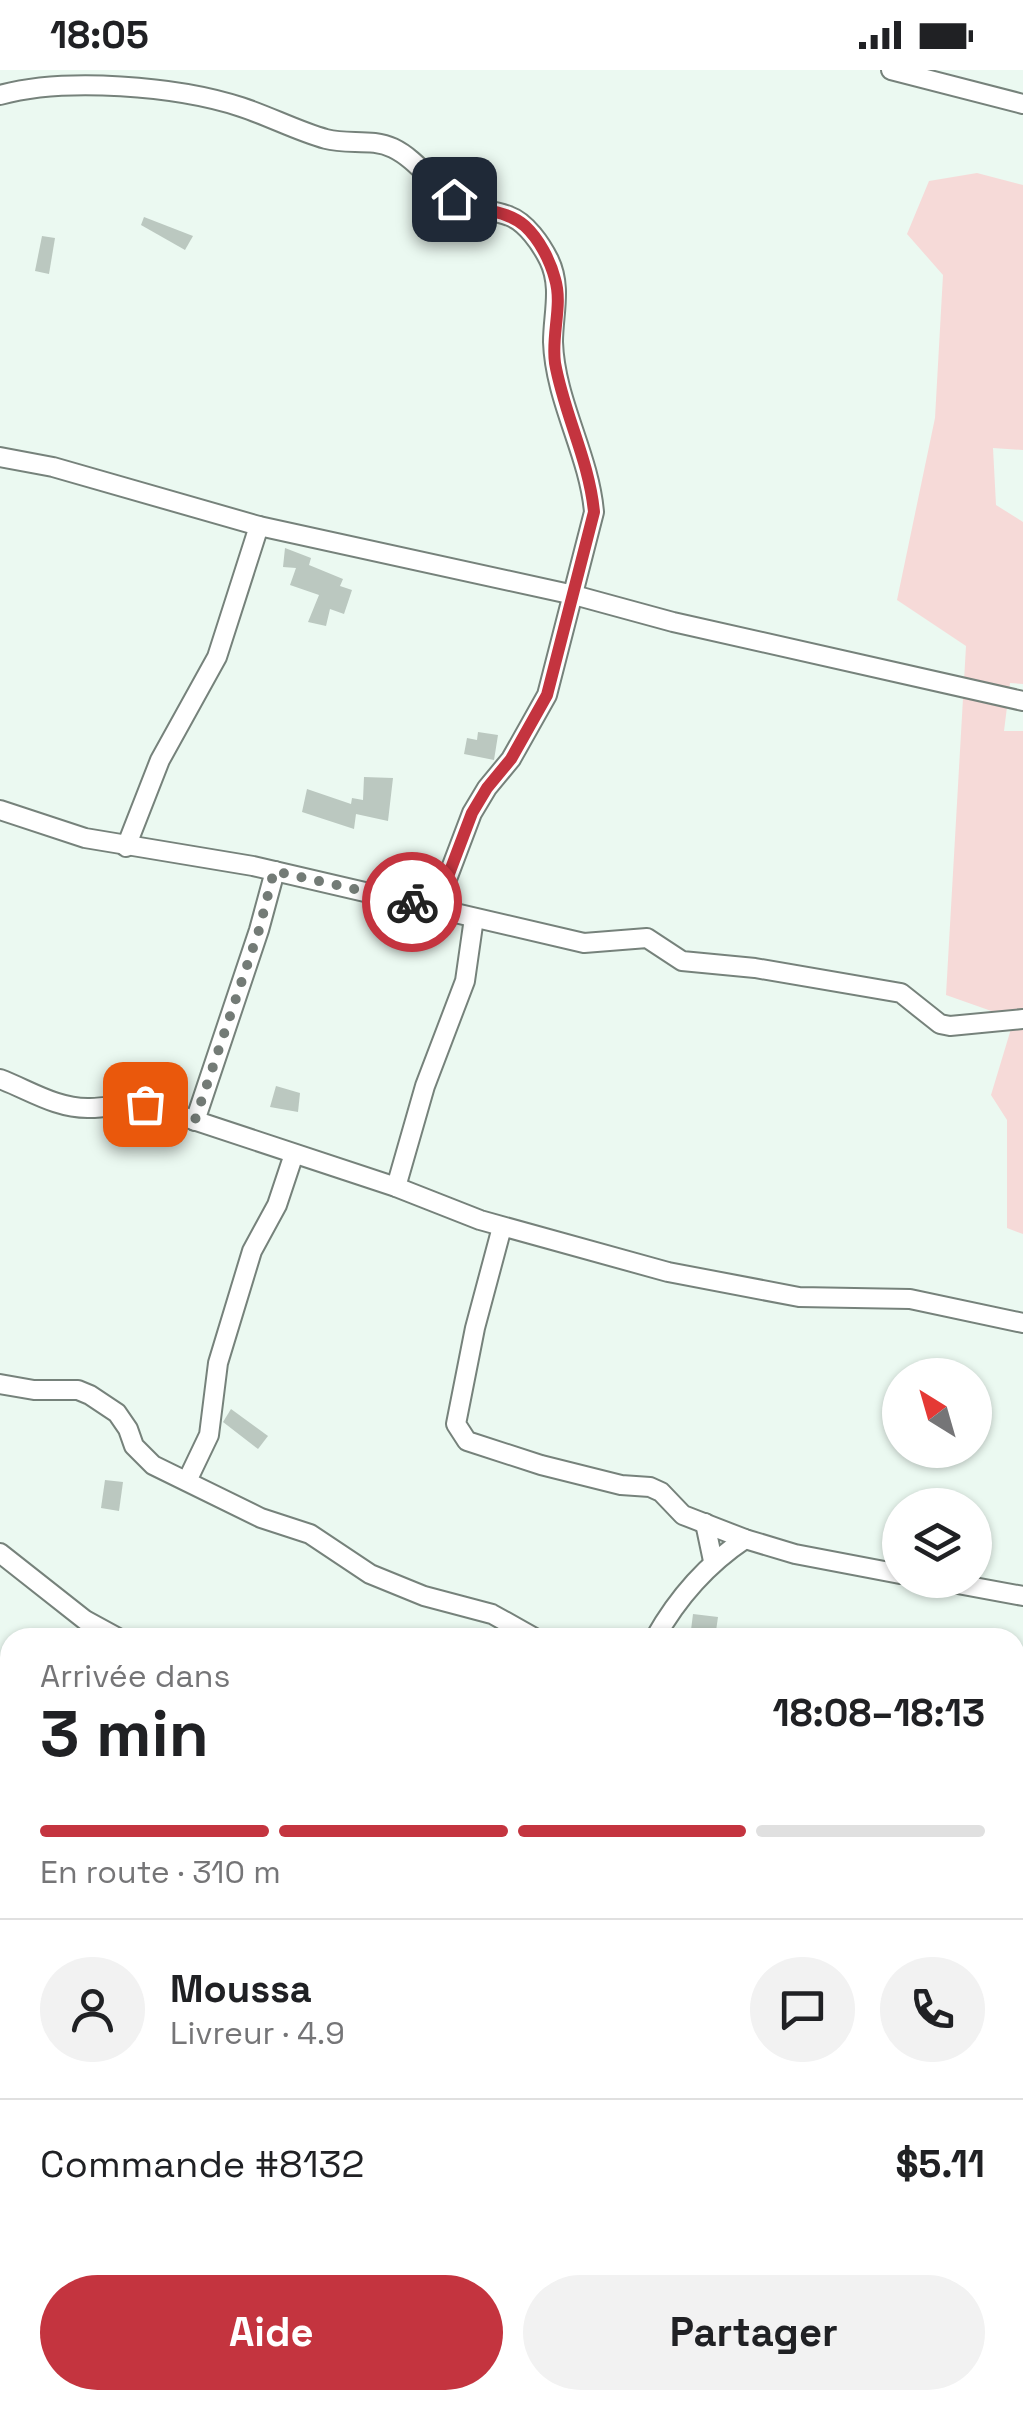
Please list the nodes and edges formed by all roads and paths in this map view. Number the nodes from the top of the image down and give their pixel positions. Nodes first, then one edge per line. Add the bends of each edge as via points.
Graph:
1 (892, 70) edge
2 (0, 95) edge
3 (1023, 104) edge
4 (0, 458) edge
5 (259, 526) junction
6 (574, 594) junction
7 (1023, 701) edge
8 (0, 810) edge
9 (126, 846) junction
10 (274, 871) junction
11 (436, 908) junction
12 (474, 918) junction
13 (1023, 1019) edge
14 (0, 1079) edge
15 (195, 1120) junction
16 (294, 1154) junction
17 (396, 1187) junction
18 (502, 1227) junction
19 (1023, 1322) edge
20 (0, 1384) edge
21 (187, 1481) junction
22 (704, 1523) junction
23 (745, 1540) junction
24 (0, 1553) edge
25 (713, 1561) junction
26 (882, 1571) edge
27 (992, 1590) edge
28 (1023, 1596) edge
29 (100, 1628) edge
30 (517, 1628) edge
31 (661, 1628) edge

1 - 3 street
2 - 6 street via 82,87 164,88 200,96 326,139 386,145 454,199 526,227 557,284 555,364 592,484 594,512
4 - 5 street
5 - 6 street
5 - 9 street via 217,656 160,760
6 - 7 street
6 - 11 street via 547,695 472,813
8 - 9 street
9 - 10 street
10 - 11 street
10 - 15 street
11 - 12 street
12 - 13 street via 584,943 647,938 682,961 902,994 950,1026
12 - 17 street via 465,981
14 - 15 street via 62,1104 145,1104
15 - 16 street
16 - 17 street
16 - 21 street via 252,1251 218,1363 209,1436
17 - 18 street
18 - 19 street via 668,1272 798,1297 910,1299
18 - 22 street via 467,1366 456,1424 460,1434 542,1465 650,1487
20 - 21 street via 90,1396 118,1413 134,1446 153,1465
21 - 30 street via 310,1534 370,1574
22 - 23 street
22 - 25 street
23 - 25 street
23 - 26 street
24 - 29 street
25 - 31 street
27 - 28 street

